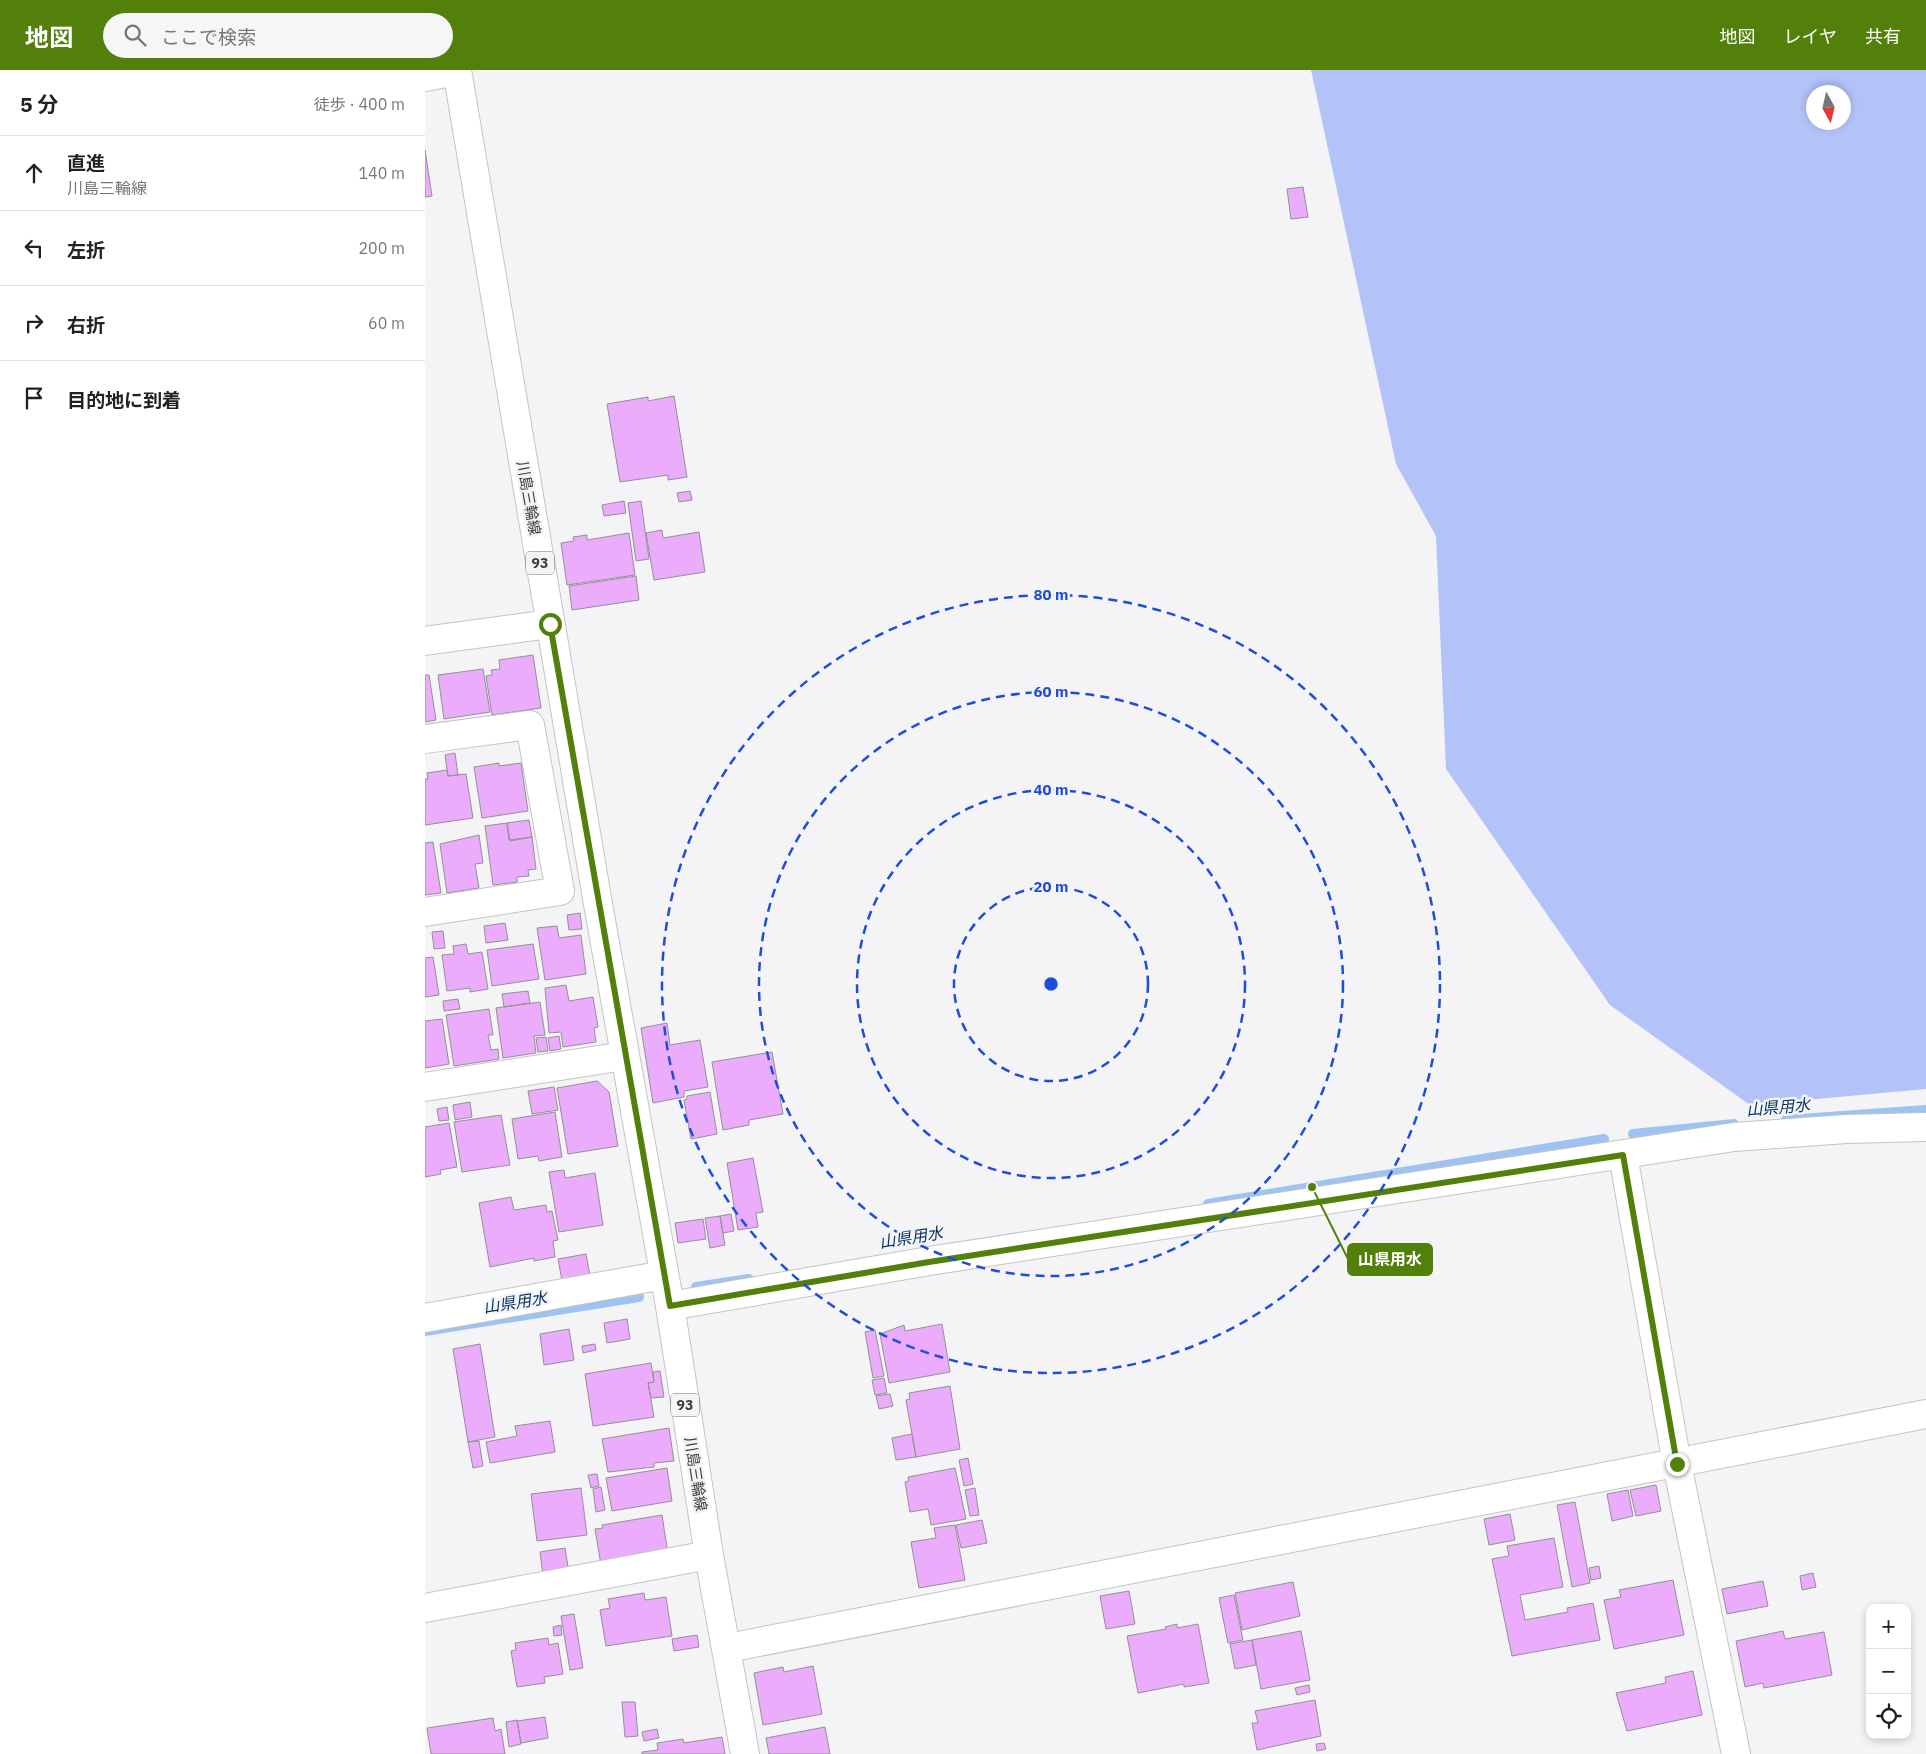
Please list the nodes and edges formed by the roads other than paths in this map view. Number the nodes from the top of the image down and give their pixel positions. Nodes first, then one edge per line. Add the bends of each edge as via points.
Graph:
1 (457, 71) edge
2 (425, 77) edge
3 (550, 624) junction
4 (425, 641) edge
5 (425, 739) edge
6 (425, 912) edge
7 (624, 1056) junction
8 (425, 1088) edge
9 (1926, 1126) edge
10 (1623, 1155) junction
11 (664, 1275) junction
12 (670, 1306) junction
13 (425, 1318) edge
14 (1926, 1414) edge
15 (1677, 1464) junction
16 (709, 1555) junction
17 (425, 1608) edge
18 (728, 1648) junction
19 (745, 1754) edge
20 (1736, 1754) edge

1 - 2 street
1 - 3 street, 川島三輪線 / 93
3 - 4 street
3 - 7 street, 川島三輪線 / 93
5 - 6 street via 530,725 560,891
7 - 8 street
7 - 11 street, 川島三輪線 / 93
9 - 10 street via 1733,1137
10 - 12 street via 939,1260
10 - 15 street
11 - 12 street, 川島三輪線 / 93
11 - 13 street
12 - 16 street, 川島三輪線 / 93
14 - 15 street
15 - 18 street
15 - 20 street
16 - 17 street
16 - 18 street, 川島三輪線 / 93
18 - 19 street, 川島三輪線 / 93

